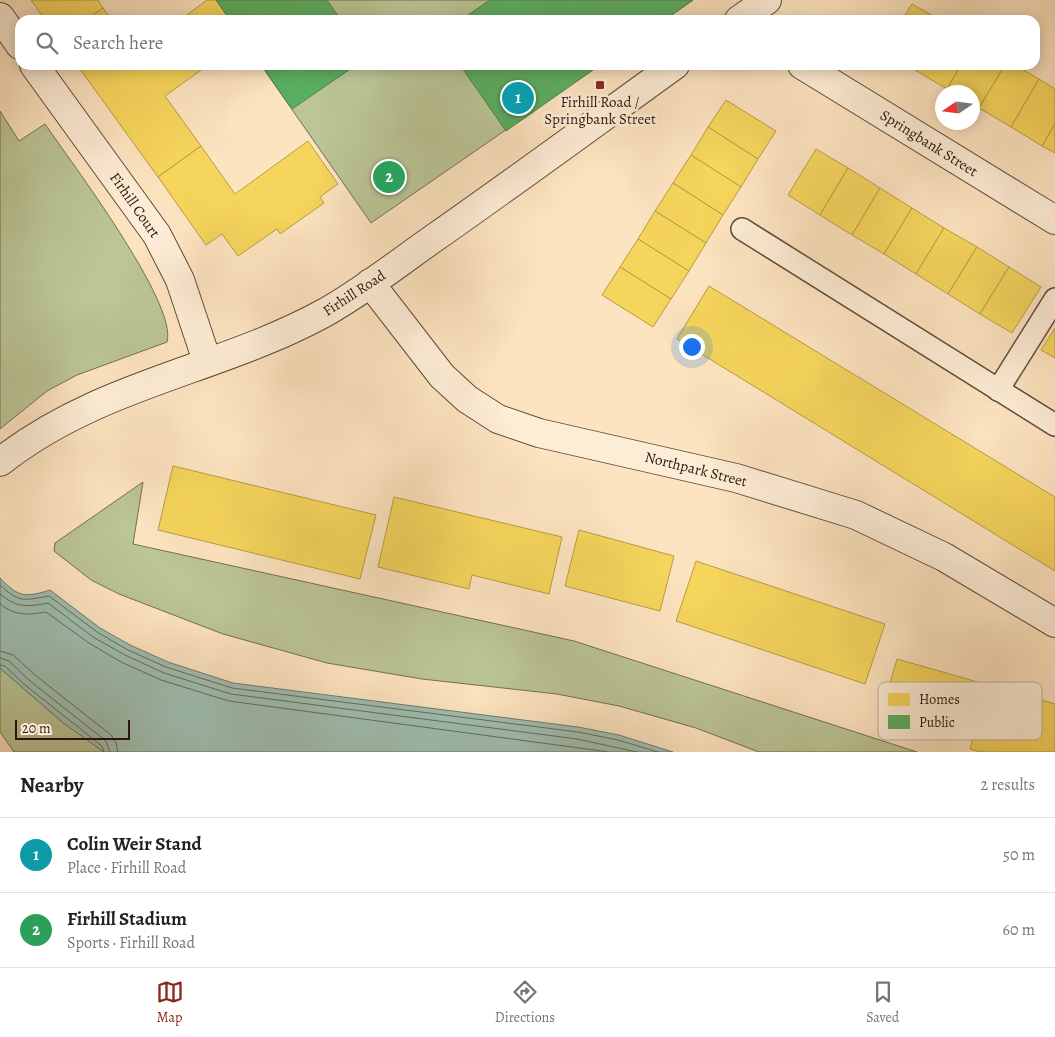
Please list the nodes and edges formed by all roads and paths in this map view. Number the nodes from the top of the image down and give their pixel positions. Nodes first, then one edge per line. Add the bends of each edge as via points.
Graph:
1 (768, 0) edge
2 (746, 15) edge
3 (0, 17) edge
4 (15, 38) edge
5 (38, 70) edge
6 (668, 70) edge
7 (810, 70) edge
8 (1055, 220) edge
9 (742, 229) dead end
10 (370, 283) junction
11 (1055, 299) edge
12 (207, 361) junction
13 (998, 390) junction
14 (1055, 425) edge
15 (0, 462) edge
16 (1055, 623) edge

1 - 2 street
3 - 4 street
5 - 12 street, Firhill Court via 157,234 180,280
6 - 10 street, Firhill Road
7 - 8 street, Springbank Street
9 - 13 lane
10 - 12 street, Firhill Road via 293,329
10 - 16 street, Northpark Street via 442,376 467,399 498,419 539,433 736,478 856,514 952,562
11 - 13 lane
12 - 15 street, Firhill Road via 112,396 32,438
13 - 14 lane

